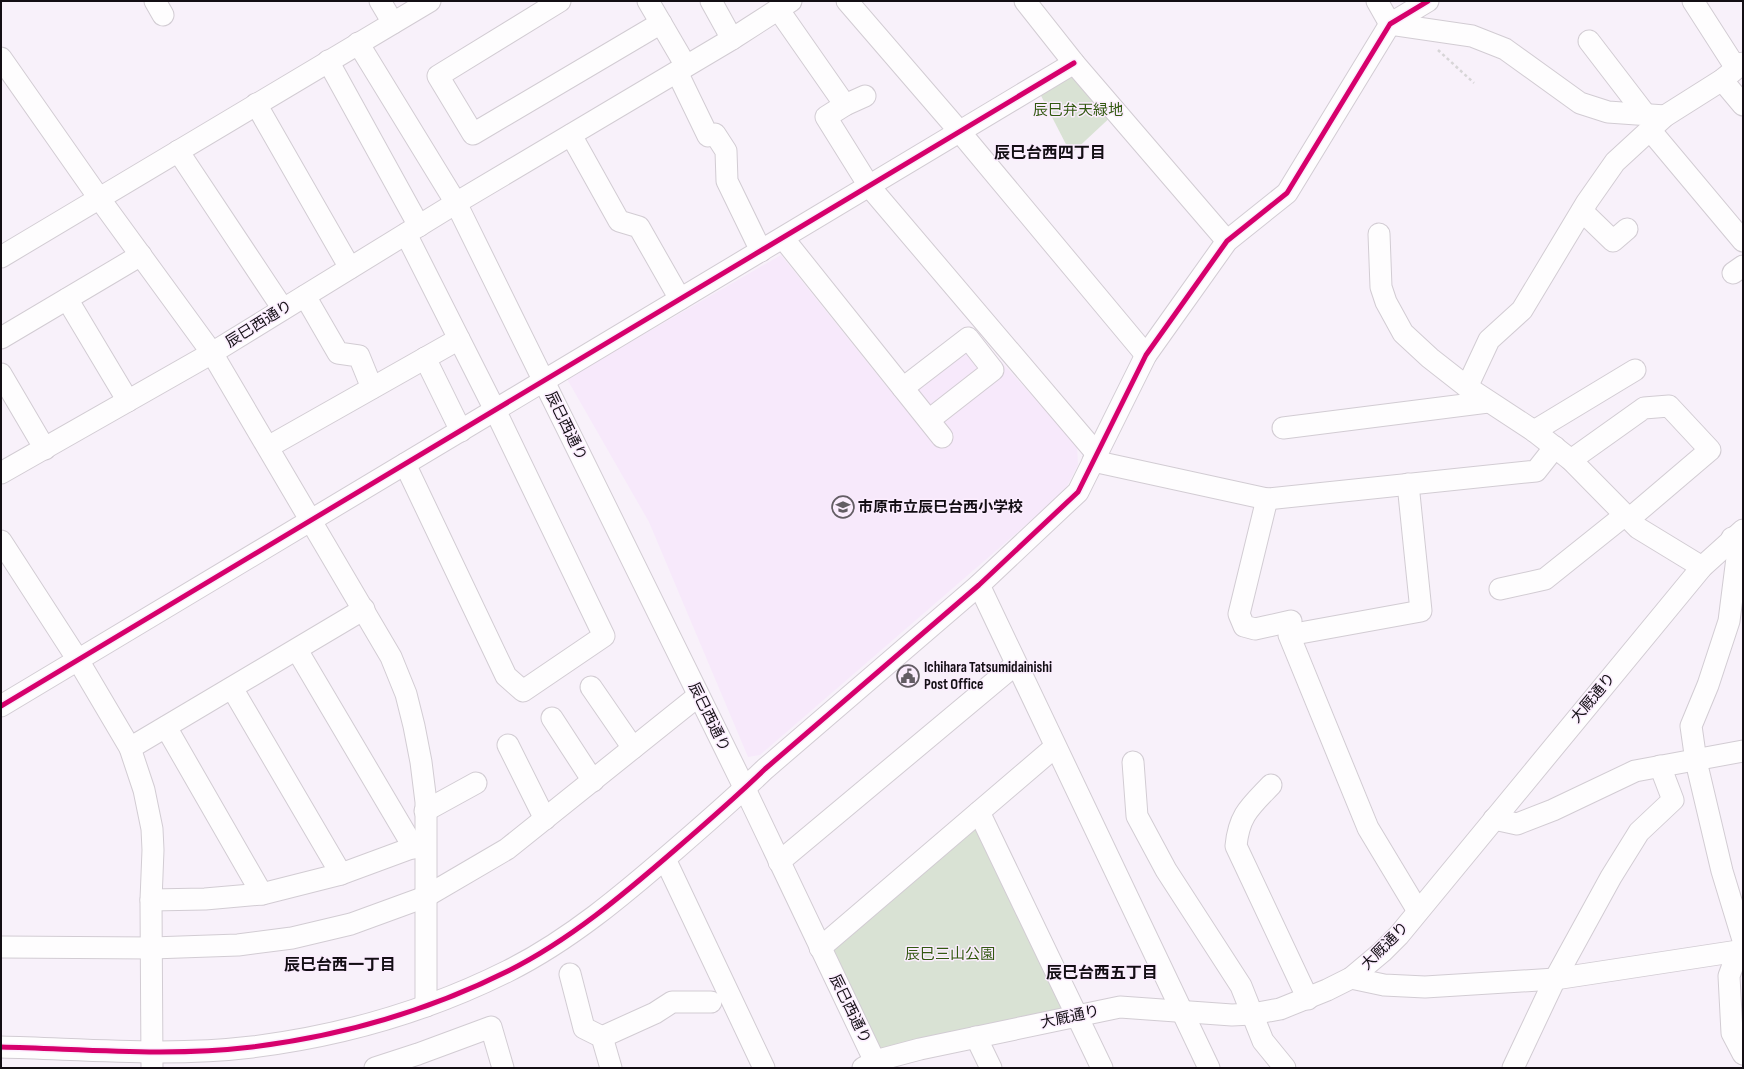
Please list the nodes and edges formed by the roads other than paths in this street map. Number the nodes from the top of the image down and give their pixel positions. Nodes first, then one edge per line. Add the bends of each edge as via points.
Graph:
1 (380, 1) edge
2 (430, 1) edge
3 (560, 1) edge
4 (648, 1) edge
5 (711, 1) edge
6 (848, 1) edge
7 (1025, 1) edge
8 (1377, 1) edge
9 (1428, 1) edge
10 (1693, 1) edge
11 (784, 5) edge
12 (393, 23) junction
13 (661, 23) junction
14 (1390, 24) junction
15 (732, 39) junction
16 (1589, 41) dead end
17 (358, 43) junction
18 (1, 58) edge
19 (328, 61) junction
20 (1074, 63) junction
21 (681, 69) junction
22 (1734, 70) edge
23 (865, 96) dead end
24 (256, 104) junction
25 (845, 105) junction
26 (1743, 105) edge
27 (1653, 120) junction
28 (960, 132) junction
29 (571, 135) junction
30 (178, 151) junction
31 (869, 186) junction
32 (99, 198) junction
33 (456, 203) junction
34 (1582, 211) junction
35 (1627, 229) dead end
36 (412, 230) junction
37 (1379, 234) dead end
38 (783, 238) junction
39 (1227, 241) junction
40 (1743, 241) edge
41 (761, 251) junction
42 (141, 255) junction
43 (1, 256) edge
44 (350, 268) junction
45 (305, 296) junction
46 (67, 299) junction
47 (680, 299) junction
48 (283, 309) junction
49 (1, 338) edge
50 (459, 339) junction
51 (212, 353) junction
52 (1146, 355) junction
53 (425, 358) junction
54 (1635, 370) dead end
55 (1, 374) edge
56 (544, 381) junction
57 (1467, 387) junction
58 (372, 388) junction
59 (903, 388) junction
60 (128, 401) junction
61 (1488, 402) junction
62 (494, 410) junction
63 (929, 420) junction
64 (1283, 428) dead end
65 (461, 431) junction
66 (1534, 431) junction
67 (942, 438) dead end
68 (268, 447) junction
69 (1555, 447) junction
70 (45, 448) junction
71 (1095, 458) junction
72 (1571, 460) junction
73 (405, 464) junction
74 (1, 474) edge
75 (1408, 484) junction
76 (1267, 499) junction
77 (1627, 517) junction
78 (311, 520) junction
79 (1738, 534) edge
80 (1, 541) edge
81 (1702, 567) junction
82 (979, 585) junction
83 (1500, 589) dead end
84 (364, 610) junction
85 (1291, 621) dead end
86 (297, 650) junction
87 (78, 660) junction
88 (1016, 664) junction
89 (591, 687) dead end
90 (232, 688) junction
91 (698, 696) junction
92 (1, 706) edge
93 (552, 718) dead end
94 (166, 727) junction
95 (508, 745) dead end
96 (1055, 747) junction
97 (130, 748) junction
98 (633, 748) junction
99 (1743, 751) edge
100 (1696, 761) junction
101 (1133, 762) dead end
102 (1660, 766) junction
103 (592, 781) junction
104 (476, 783) dead end
105 (1271, 785) dead end
106 (745, 789) junction
107 (425, 811) junction
108 (979, 812) junction
109 (545, 819) junction
110 (1494, 819) junction
111 (419, 846) junction
112 (665, 858) junction
113 (779, 862) junction
114 (341, 874) junction
115 (262, 894) junction
116 (425, 897) junction
117 (151, 900) junction
118 (1418, 911) junction
119 (1, 947) edge
120 (152, 948) junction
121 (820, 948) junction
122 (1741, 948) edge
123 (570, 974) dead end
124 (1351, 978) junction
125 (1555, 979) junction
126 (1308, 998) junction
127 (711, 1002) dead end
128 (426, 1006) junction
129 (1181, 1011) junction
130 (1252, 1014) junction
131 (1077, 1015) junction
132 (602, 1037) junction
133 (976, 1037) junction
134 (1, 1047) edge
135 (1743, 1054) edge
136 (152, 1060) edge
137 (419, 1061) edge
138 (872, 1066) edge
139 (375, 1068) edge
140 (503, 1068) edge
141 (611, 1068) edge
142 (764, 1068) edge
143 (990, 1068) edge
144 (1102, 1068) edge
145 (1209, 1068) edge
146 (1285, 1068) edge
147 (1513, 1068) edge

1 - 12 street
2 - 12 street
3 - 13 street via 438,76 473,134
4 - 13 street
5 - 15 street
6 - 28 street
7 - 20 street
8 - 14 street
9 - 14 street
10 - 22 street
11 - 15 street
11 - 25 street
12 - 17 street
13 - 21 street
14 - 27 street via 1472,36 1505,49 1580,103 1608,112
14 - 39 street via 1287,193
15 - 21 street
16 - 27 street
17 - 19 street
17 - 33 street
18 - 32 street
19 - 24 street
19 - 36 street
20 - 28 street
20 - 39 street
21 - 29 street
21 - 41 street via 708,136 715,134 726,151 727,181
22 - 26 street
22 - 27 street
23 - 25 street
24 - 30 street
24 - 44 street
25 - 31 street via 826,117
27 - 34 street via 1615,162
27 - 40 street
28 - 31 street
28 - 52 street
29 - 33 street
29 - 47 street via 619,221 639,226
30 - 32 street
30 - 48 street
31 - 38 street
31 - 71 street
32 - 42 street
32 - 43 street
33 - 36 street, 辰巳西通り
33 - 56 street, 辰巳西通り
34 - 35 street via 1613,241
34 - 57 street via 1522,310 1489,340
36 - 44 street, 辰巳西通り
36 - 50 street
37 - 57 street via 1381,287 1403,333
38 - 41 street
38 - 59 street
39 - 52 street
41 - 47 street
42 - 46 street
42 - 51 street
44 - 45 street, 辰巳西通り
45 - 48 street, 辰巳西通り
45 - 58 street via 338,353 359,356
46 - 49 street
46 - 60 street
47 - 56 street
48 - 51 street, 辰巳西通り
50 - 53 street
50 - 62 street
51 - 60 street, 辰巳西通り
51 - 68 street
52 - 71 street
53 - 58 street
53 - 65 street
54 - 66 street
55 - 70 street
56 - 62 street
56 - 91 street, 辰巳西通り
57 - 61 street
58 - 68 street
59 - 63 street
59 - 63 street via 968,338 993,370
60 - 70 street, 辰巳西通り
61 - 64 street
61 - 66 street
62 - 65 street
62 - 73 street via 604,636 523,691 506,676
63 - 67 street
65 - 73 street
66 - 69 street
68 - 78 street
69 - 72 street
69 - 75 street via 1536,471
70 - 74 street, 辰巳西通り
71 - 76 street
71 - 82 street via 1078,492
72 - 77 street
72 - 77 street via 1644,408 1669,406 1710,450
73 - 78 street
75 - 76 street
75 - 118 street via 1421,611 1289,636 1368,828
76 - 85 street via 1239,614 1244,626 1255,629
77 - 81 street via 1638,528
77 - 83 street via 1545,579
78 - 84 street
78 - 87 street
79 - 81 street, 大厩通り
79 - 100 street via 1728,621 1708,685 1691,726
80 - 87 street
81 - 110 street, 大厩通り
82 - 88 street
82 - 106 street
84 - 86 street
84 - 107 street via 391,657 406,694 421,762
86 - 90 street
86 - 111 street
87 - 92 street
87 - 97 street
88 - 96 street
88 - 113 street
89 - 98 street
90 - 94 street
90 - 114 street
91 - 98 street
91 - 106 street, 辰巳西通り
93 - 103 street
94 - 97 street
94 - 115 street
95 - 109 street
96 - 108 street
96 - 129 street
97 - 117 street via 144,790 152,829
98 - 103 street
99 - 100 street
100 - 102 street
100 - 122 street
101 - 130 street via 1137,816 1166,870 1241,986
102 - 110 street via 1635,772 1517,824
102 - 125 street via 1672,800 1639,832
103 - 109 street
104 - 107 street
105 - 126 street via 1247,809 1238,828 1236,846
106 - 112 street
106 - 113 street, 辰巳西通り
107 - 111 street
108 - 121 street
108 - 131 street
109 - 116 street via 507,849
110 - 118 street, 大厩通り
111 - 114 street
111 - 116 street
112 - 128 street via 598,915 566,937 509,970
112 - 142 street
113 - 121 street, 辰巳西通り
114 - 115 street
115 - 117 street
116 - 120 street via 351,924 292,938 238,945
116 - 128 street
117 - 120 street
118 - 124 street, 大厩通り via 1382,952
119 - 120 street
120 - 136 street
121 - 138 street, 辰巳西通り
122 - 125 street
122 - 135 street via 1729,976 1732,1033
123 - 132 street via 584,1028
124 - 125 street via 1384,985 1425,987
124 - 126 street, 大厩通り
125 - 147 street
126 - 130 street, 大厩通り via 1280,1009
127 - 132 street via 672,1002 655,1013
128 - 136 street via 353,1028 295,1040 207,1050
129 - 130 street, 大厩通り
129 - 131 street, 大厩通り via 1120,1007
129 - 145 street
130 - 146 street via 1262,1041
131 - 133 street, 大厩通り
131 - 144 street
132 - 141 street
133 - 138 street, 大厩通り
133 - 143 street
134 - 136 street
137 - 139 street
137 - 140 street via 491,1027

